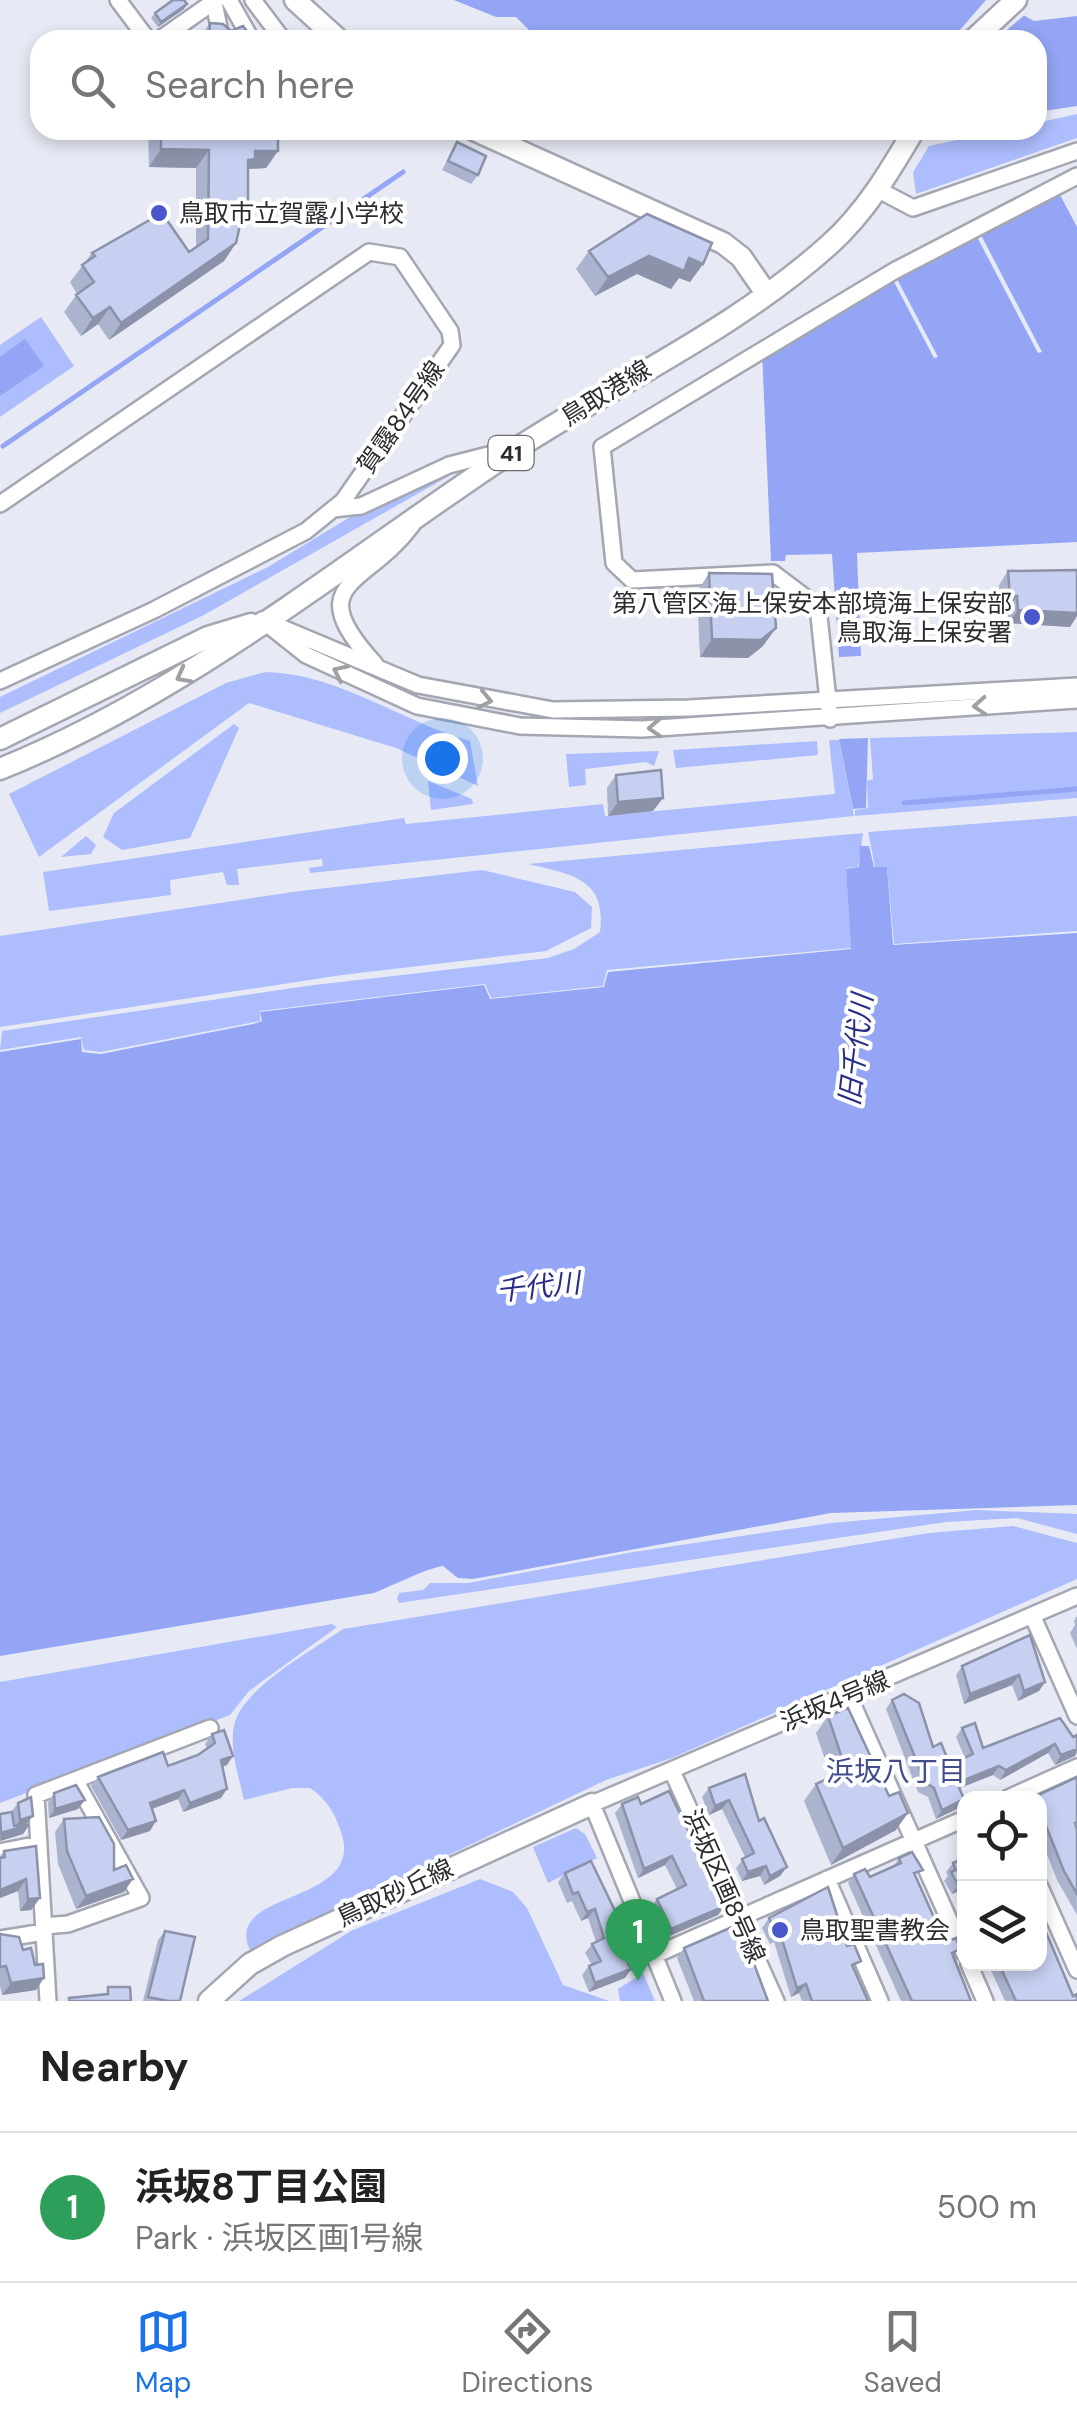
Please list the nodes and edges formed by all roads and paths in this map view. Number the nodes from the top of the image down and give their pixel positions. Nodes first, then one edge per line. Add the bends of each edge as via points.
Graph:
1 (118, 0) edge
2 (253, 0) edge
3 (296, 0) edge
4 (1016, 0) edge
5 (220, 1) edge
6 (140, 30) edge
7 (174, 30) edge
8 (220, 30) edge
9 (244, 30) edge
10 (276, 30) edge
11 (328, 30) edge
12 (984, 30) edge
13 (496, 140) edge
14 (908, 140) edge
15 (1077, 152) edge
16 (1077, 176) edge
17 (877, 188) junction
18 (766, 293) junction
19 (518, 448) junction
20 (0, 504) edge
21 (333, 509) junction
22 (417, 518) junction
23 (262, 620) junction
24 (380, 670) junction
25 (0, 681) edge
26 (1077, 686) edge
27 (828, 698) junction
28 (1077, 700) edge
29 (830, 719) junction
30 (0, 739) edge
31 (0, 769) edge
32 (1077, 1596) edge
33 (1034, 1617) junction
34 (848, 1694) junction
35 (1077, 1716) edge
36 (210, 1728) dead end
37 (1077, 1767) edge
38 (672, 1771) junction
39 (75, 1780) junction
40 (1024, 1791) edge
41 (592, 1804) junction
42 (957, 1822) edge
43 (916, 1841) junction
44 (39, 1844) junction
45 (0, 1852) edge
46 (827, 1880) junction
47 (1047, 1903) edge
48 (739, 1920) junction
49 (44, 1929) junction
50 (957, 1937) edge
51 (0, 1939) edge
52 (653, 1956) junction
53 (1077, 1970) edge
54 (972, 1971) edge
55 (48, 2001) edge
56 (209, 2001) edge
57 (673, 2001) edge
58 (776, 2001) edge
59 (880, 2001) edge
60 (985, 2001) edge

1 - 6 street
2 - 10 street
3 - 11 main road
4 - 12 main road
5 - 7 street
5 - 8 street
5 - 9 street
13 - 18 main road via 723,243
14 - 17 main road, 鳥取港線 / 41
15 - 17 street via 913,208
16 - 27 street via 892,272 602,447 614,563 632,580 773,574 818,607
17 - 18 main road, 鳥取港線 / 41 via 828,246
18 - 19 main road, 鳥取港線 / 41
19 - 21 street via 449,465 374,501
19 - 22 main road, 鳥取港線 / 41
20 - 21 street, 賀露84号線 via 369,252 400,257 450,331 452,345
21 - 25 street, 賀露84号線 via 306,531 154,610
22 - 23 main road, 鳥取港線 / 41
22 - 24 street via 397,546 352,580 338,600 340,618
23 - 24 street
29 -> 23 street via 642,729 472,718 417,706 339,672
23 - 30 main road, 鳥取港線 / 41 via 208,637
23 -> 31 main road, 鳥取港線 / 41 via 218,658
24 -> 27 street via 418,685 553,710
26 - 27 street
27 - 29 street
28 -> 29 street
32 - 33 street, 浜坂4号線
33 - 34 street, 浜坂4号線
33 - 35 street
34 - 38 street, 浜坂4号線
34 - 43 street
36 - 39 street
37 - 40 street
38 - 41 street, 浜坂4号線
38 - 48 street, 浜坂区画8号線
39 - 44 street via 36,1796
39 - 49 street via 142,1898
41 - 52 street
41 - 56 main road, 鳥取砂丘線 via 282,1946
42 - 43 street
43 - 46 street
43 - 50 street
44 - 45 street
44 - 49 street
46 - 48 street
46 - 59 street
47 - 53 street
48 - 52 street
48 - 58 street, 浜坂区画8号線
49 - 51 street
49 - 55 street
52 - 57 street
54 - 60 street

